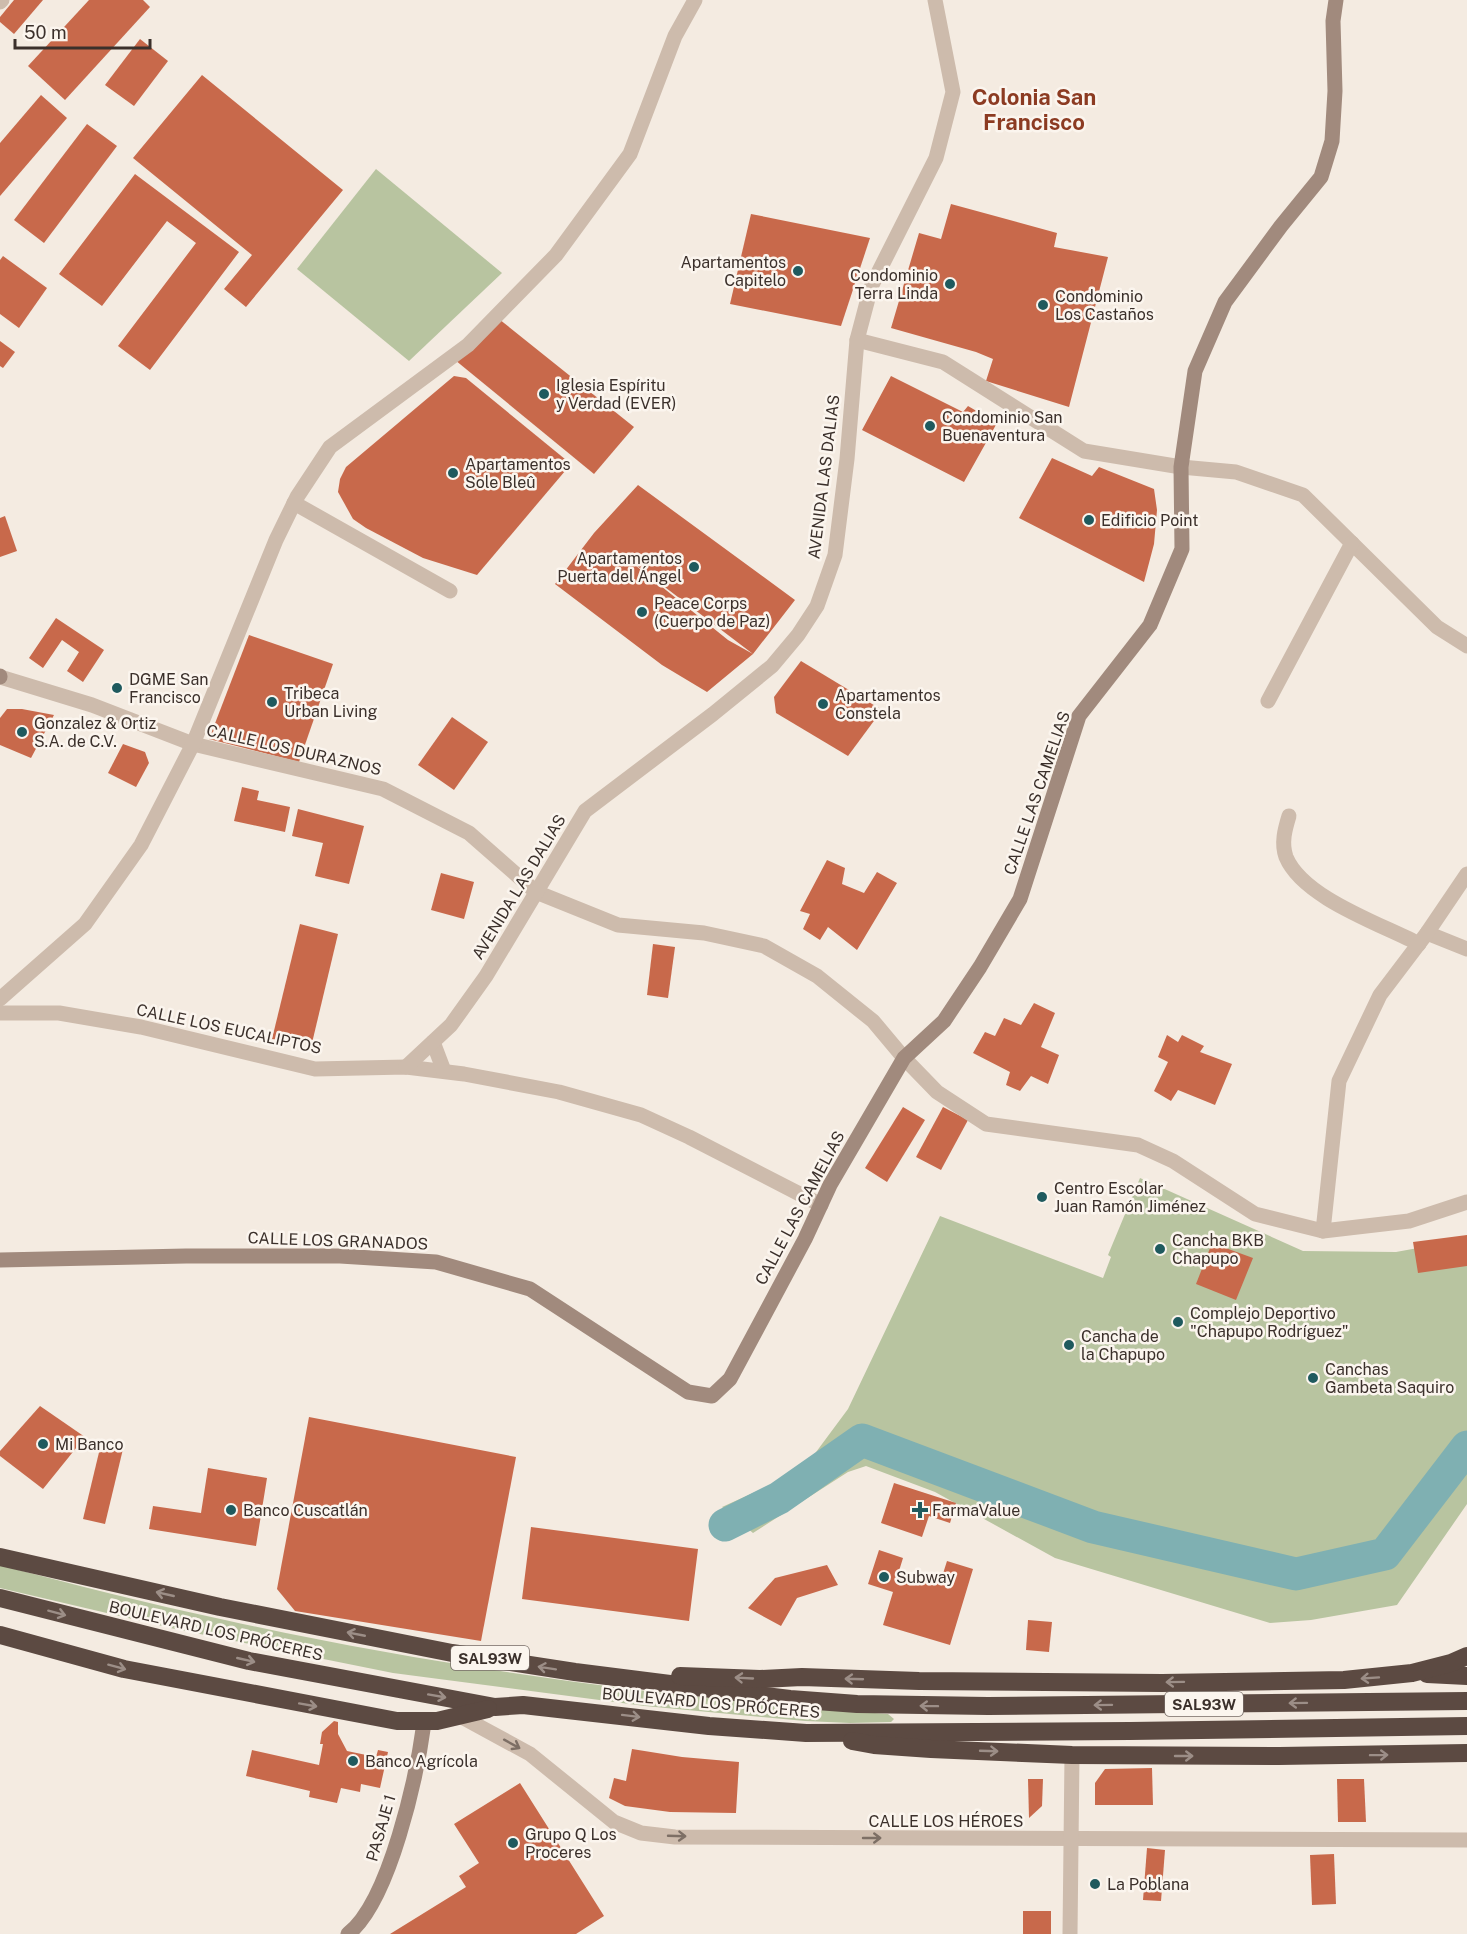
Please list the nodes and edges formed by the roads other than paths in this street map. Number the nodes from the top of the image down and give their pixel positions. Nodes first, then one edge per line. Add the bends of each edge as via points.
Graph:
1 (695, 0) edge
2 (935, 0) edge
3 (1336, 0) edge
4 (857, 340) junction
5 (1181, 467) junction
6 (294, 503) junction
7 (1352, 543) junction
8 (450, 591) dead end
9 (1467, 646) edge
10 (0, 676) edge
11 (1268, 701) dead end
12 (193, 744) junction
13 (1289, 816) dead end
14 (1467, 874) edge
15 (536, 892) junction
16 (1423, 939) junction
17 (1467, 949) edge
18 (0, 999) edge
19 (0, 1013) edge
20 (433, 1042) junction
21 (904, 1058) junction
22 (406, 1067) junction
23 (444, 1071) junction
24 (1467, 1202) edge
25 (821, 1205) junction
26 (1323, 1231) junction
27 (0, 1260) edge
28 (712, 1396) joint
29 (0, 1557) edge
30 (0, 1598) edge
31 (0, 1635) edge
32 (1467, 1656) edge
33 (575, 1672) junction
34 (1412, 1673) junction
35 (1467, 1676) edge
36 (987, 1680) junction
37 (1467, 1701) edge
38 (988, 1706) junction
39 (495, 1707) junction
40 (460, 1716) junction
41 (424, 1723) junction
42 (1467, 1726) edge
43 (806, 1733) junction
44 (1467, 1753) edge
45 (1072, 1755) junction
46 (1071, 1839) junction
47 (1467, 1839) edge
48 (348, 1934) edge
49 (1070, 1934) edge

1 - 6 street via 675,36 630,154 556,255 468,345 330,447
2 - 4 street, AVENIDA LAS DALIAS via 953,92 936,159 871,287
3 - 5 street, CALLE LAS CAMELIAS via 1332,141 1321,177 1225,302 1195,371
4 - 5 street via 943,362 1084,451
4 - 15 street, AVENIDA LAS DALIAS via 835,555 817,606 772,666 585,811
5 - 7 street via 1236,472 1304,495
5 - 21 street, CALLE LAS CAMELIAS via 1182,549 1150,625 1079,716 1020,899 944,1021
6 - 8 street
6 - 12 street
7 - 9 street via 1437,627
7 - 11 street
10 - 12 street, CALLE LOS DURAZNOS via 92,705
12 - 15 street, CALLE LOS DURAZNOS via 383,789 470,833
12 - 18 street via 141,845 85,924
13 - 16 street via 1283,835 1286,856 1297,874 1336,905
14 - 16 street
15 - 20 street, AVENIDA LAS DALIAS via 486,976 451,1025
15 - 21 street, CALLE LOS DURAZNOS via 618,925 704,933 764,946 817,976 873,1021
16 - 17 street
16 - 26 street via 1380,995 1338,1081
19 - 22 street, CALLE LOS EUCALIPTOS via 59,1013 141,1027 315,1069
20 - 22 street, AVENIDA LAS DALIAS
20 - 23 street
21 - 25 street, CALLE LAS CAMELIAS
21 - 26 street, CALLE LOS DURAZNOS via 937,1092 986,1124 1138,1145 1173,1161 1255,1214
22 - 23 street, CALLE LOS EUCALIPTOS
23 - 25 street, CALLE LOS EUCALIPTOS via 559,1092 641,1115
24 - 26 street, CALLE LOS DURAZNOS via 1409,1221
25 - 28 street, CALLE LAS CAMELIAS via 730,1379
27 - 28 street, CALLE LOS GRANADOS via 340,1256 436,1262 530,1289 688,1392
33 -> 29 highway, BOULEVARD LOS PRÓCERES / SAL93W via 452,1653 220,1607
30 -> 39 highway, BOULEVARD LOS PRÓCERES / SAL93W via 249,1661
31 -> 41 highway via 124,1669 305,1705
32 - 34 highway
36 -> 33 highway via 760,1679
38 -> 33 highway, BOULEVARD LOS PRÓCERES / SAL93W via 801,1700
34 - 35 highway
34 -> 36 highway via 1344,1680
36 - 38 highway
37 -> 38 highway, BOULEVARD LOS PRÓCERES / SAL93W
39 - 40 highway
39 -> 43 highway, BOULEVARD LOS PRÓCERES / SAL93W via 523,1705
40 - 41 highway
40 -> 46 street, CALLE LOS HÉROES via 530,1754 614,1822 641,1833 675,1837
41 - 48 street, PASAJE 1 via 407,1806 387,1871 372,1902
42 - 43 highway, BOULEVARD LOS PRÓCERES / SAL93W
43 -> 45 highway via 874,1745
45 -> 44 highway
45 - 46 street
46 - 47 street, CALLE LOS HÉROES
46 - 49 street

